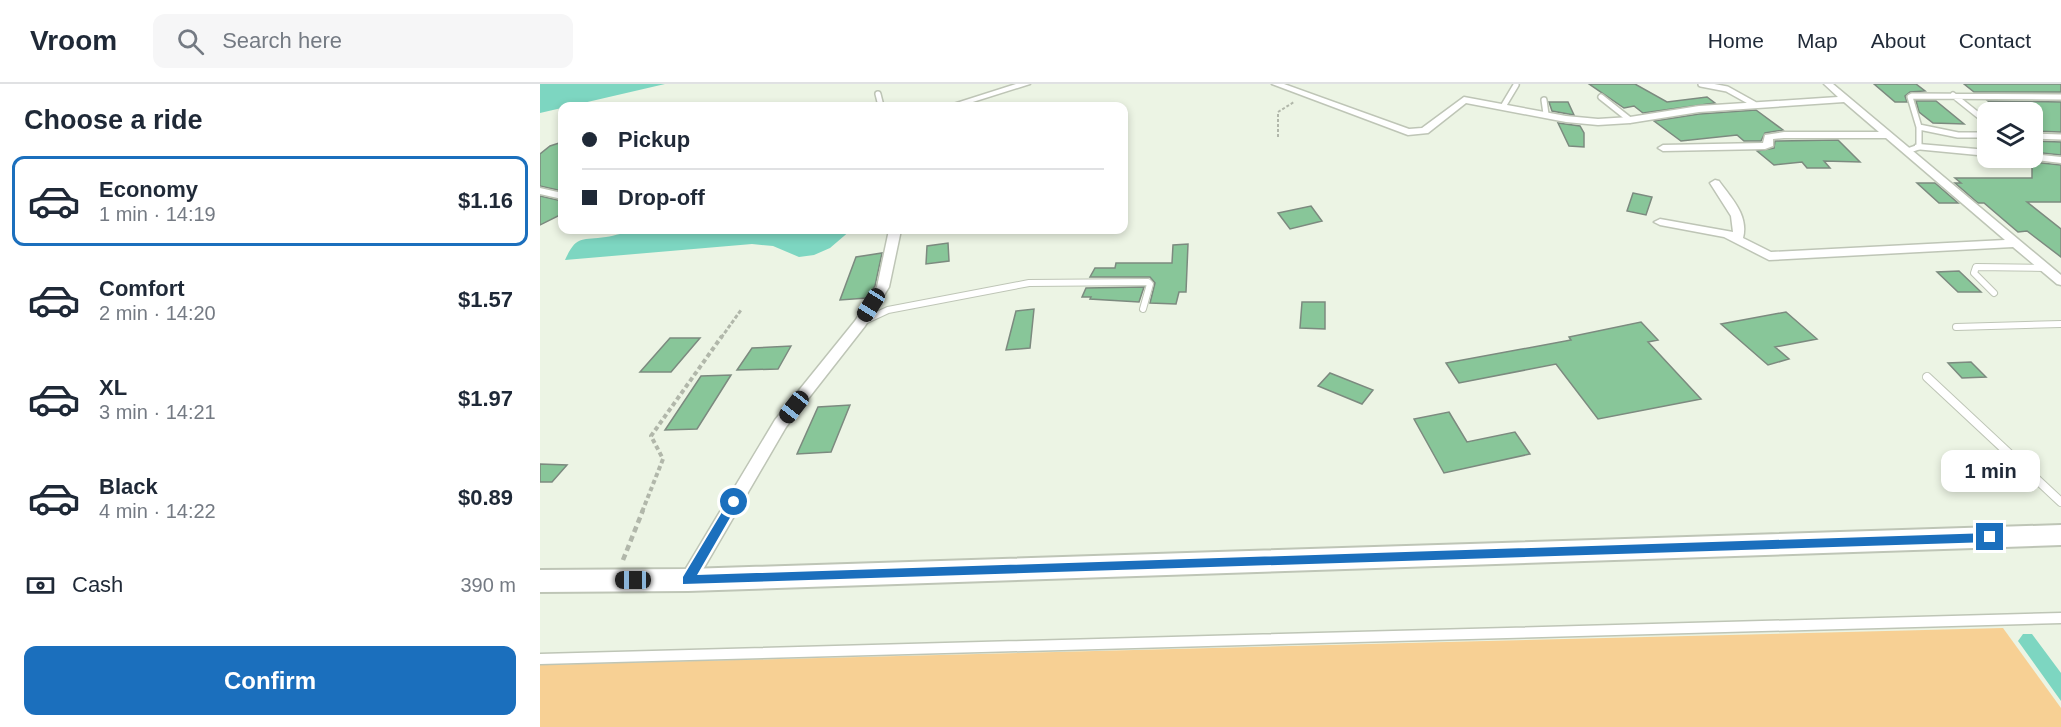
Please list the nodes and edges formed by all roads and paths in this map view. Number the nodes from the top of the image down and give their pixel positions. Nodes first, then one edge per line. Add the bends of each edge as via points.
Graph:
1 (1026, 84) edge
2 (1276, 84) edge
3 (1701, 84) edge
4 (1828, 84) edge
5 (1516, 85) edge
6 (878, 94) dead end
7 (1953, 95) junction
8 (1306, 96) junction
9 (2061, 96) edge
10 (1601, 98) dead end
11 (1846, 99) junction
12 (1544, 100) dead end
13 (880, 102) edge
14 (965, 102) edge
15 (1754, 104) junction
16 (1504, 105) junction
17 (1546, 114) junction
18 (1977, 114) edge
19 (1630, 120) junction
20 (1918, 127) junction
21 (1888, 135) junction
22 (1977, 135) edge
23 (2043, 136) edge
24 (1278, 137) dead end
25 (2061, 137) edge
26 (1919, 147) junction
27 (1662, 148) dead end
28 (1907, 151) junction
29 (1977, 152) edge
30 (2043, 158) edge
31 (2061, 160) edge
32 (1715, 183) dead end
33 (540, 191) edge
34 (558, 195) edge
35 (1660, 222) dead end
36 (894, 234) edge
37 (1737, 238) junction
38 (2017, 243) junction
39 (2046, 268) junction
40 (2061, 280) edge
41 (1994, 293) dead end
42 (1143, 309) dead end
43 (741, 310) dead end
44 (860, 323) junction
45 (2061, 324) edge
46 (1956, 327) dead end
47 (1927, 377) dead end
48 (2061, 502) edge
49 (2061, 535) edge
50 (688, 580) junction
51 (540, 581) edge
52 (615, 581) junction
53 (2061, 618) edge
54 (540, 659) edge

1 - 14 street
2 - 8 street
3 - 15 lane via 1727,89
4 - 11 street
5 - 16 lane
6 - 13 lane
7 - 9 lane
7 - 18 lane
7 - 20 lane via 1910,97
8 - 16 street via 1408,132 1425,131 1464,100
8 - 24 path via 1278,112
10 - 19 lane
11 - 15 street
11 - 21 street
12 - 17 lane
15 - 19 street
16 - 17 street
17 - 19 street via 1581,121
20 - 22 lane
20 - 26 lane
21 - 27 street via 1784,135 1768,138 1765,146
21 - 28 street
23 - 25 lane
26 - 28 lane
26 - 29 street
28 - 38 street
30 - 31 street
32 - 37 street via 1739,219
33 - 34 street
35 - 37 street via 1714,230
36 - 44 street via 883,287
37 - 38 street via 1761,254 1776,256
38 - 39 street
39 - 40 street
39 - 41 lane via 1976,267 1974,273
42 - 44 lane via 1148,282 1029,283 888,310
43 - 52 path via 651,436 663,459
44 - 50 street via 780,424
45 - 46 lane
47 - 48 lane
49 - 50 street
50 - 52 street
51 - 52 street
53 - 54 lane

